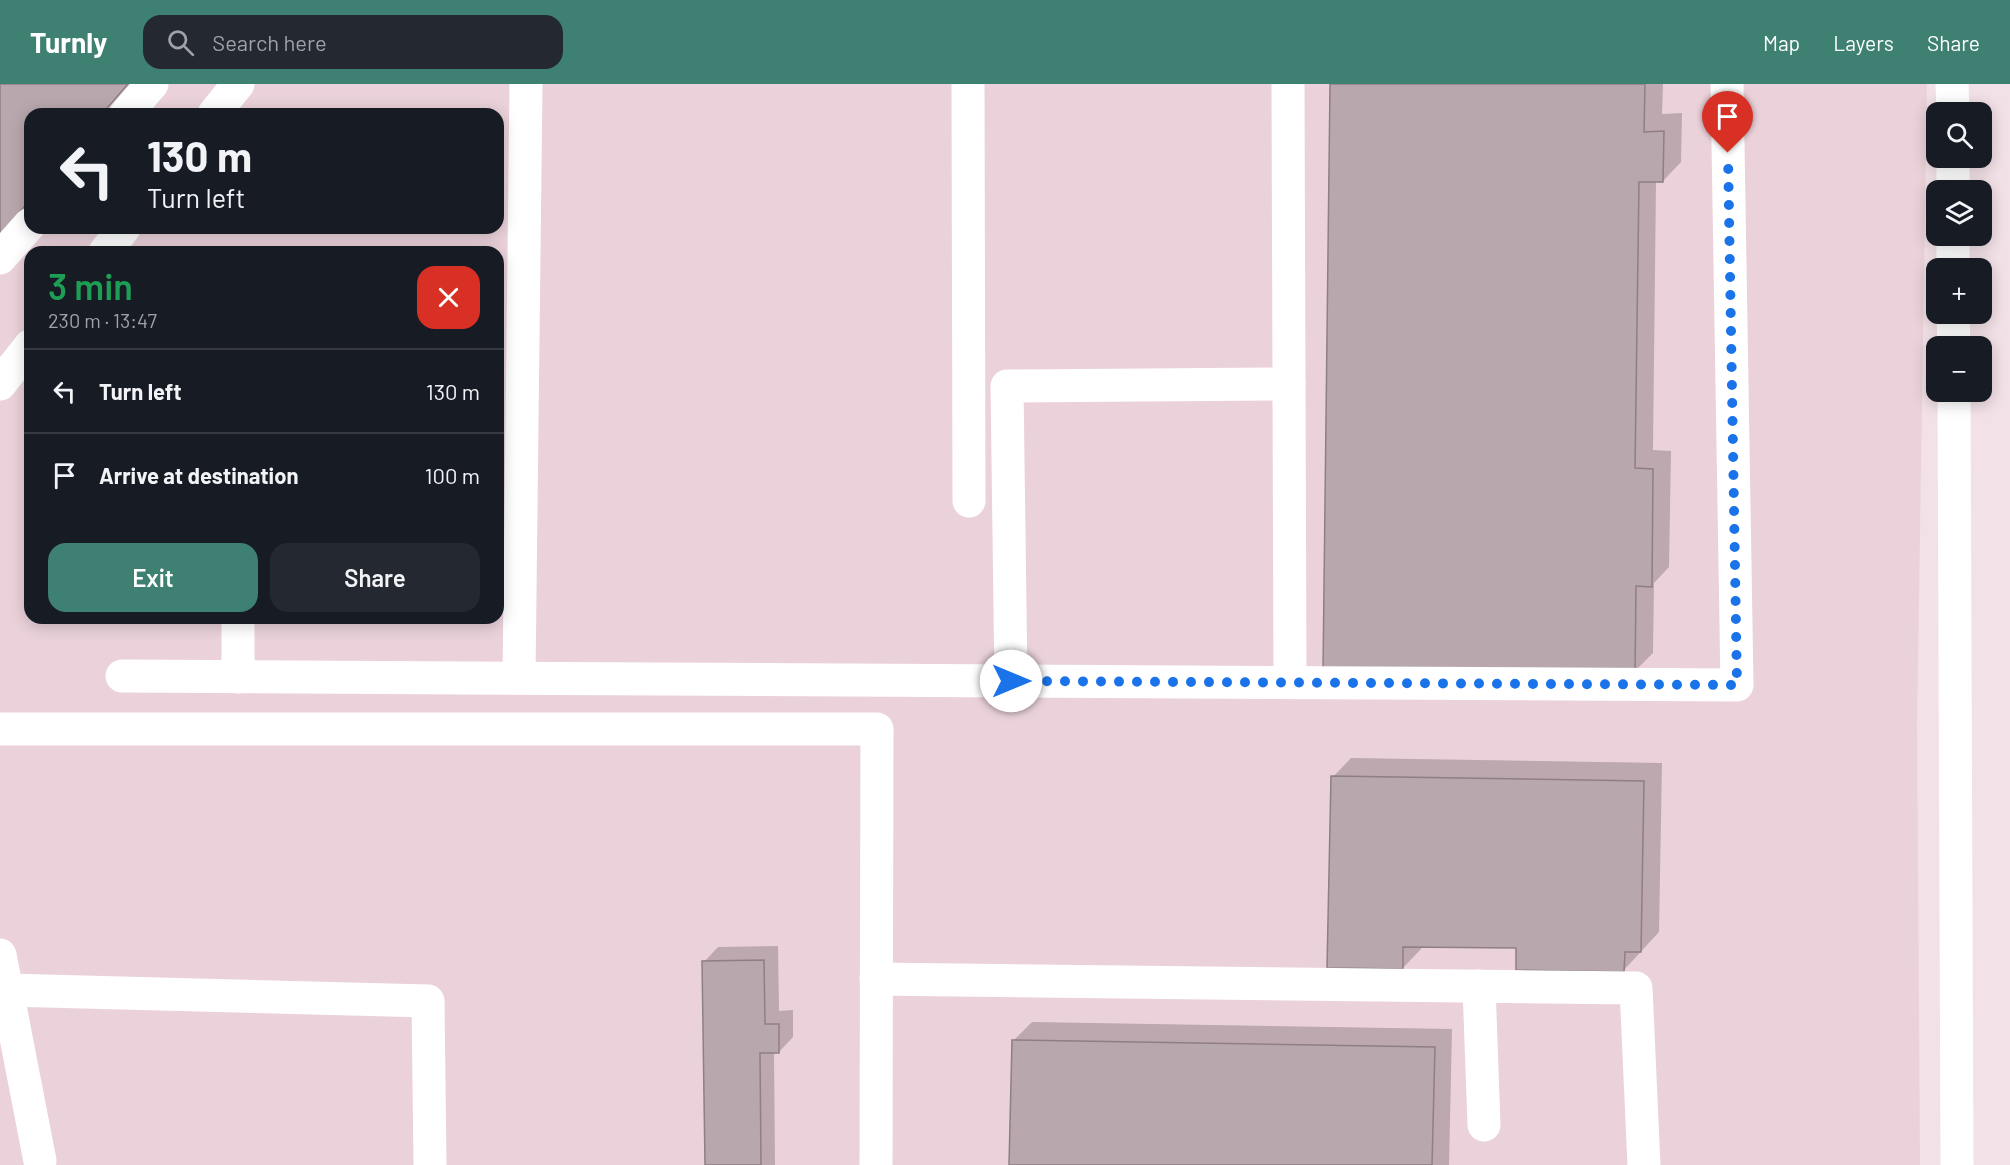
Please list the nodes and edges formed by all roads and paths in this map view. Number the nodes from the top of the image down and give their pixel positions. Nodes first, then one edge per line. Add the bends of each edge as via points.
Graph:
1 (152, 84) edge
2 (238, 84) edge
3 (526, 84) edge
4 (968, 84) edge
5 (1288, 84) edge
6 (1727, 84) edge
7 (1953, 84) edge
8 (1953, 102) edge
9 (131, 108) edge
10 (219, 108) edge
11 (24, 231) edge
12 (119, 234) edge
13 (110, 246) edge
14 (0, 258) edge
15 (24, 354) edge
16 (0, 384) edge
17 (1289, 384) junction
18 (1954, 402) edge
19 (969, 501) dead end
20 (238, 624) edge
21 (122, 676) dead end
22 (238, 677) junction
23 (519, 678) junction
24 (1011, 681) junction
25 (1290, 682) junction
26 (0, 729) edge
27 (0, 955) edge
28 (876, 979) junction
29 (1479, 986) junction
30 (7, 990) junction
31 (1484, 1125) dead end
32 (40, 1161) dead end
33 (430, 1165) edge
34 (876, 1165) edge
35 (1644, 1165) edge
36 (1957, 1165) edge

1 - 9 street
2 - 10 street
3 - 23 street
4 - 19 street
5 - 17 street
6 - 25 street via 1737,685
7 - 8 street
11 - 14 street
12 - 13 street
15 - 16 street
17 - 24 street via 1007,386
17 - 25 street
18 - 36 street
20 - 22 street
21 - 22 street
22 - 23 street
23 - 24 street
24 - 25 street
26 - 28 street via 877,729
27 - 30 street
28 - 29 street
28 - 34 street
29 - 31 street
29 - 35 street via 1636,988
30 - 32 street
30 - 33 street via 428,1001

